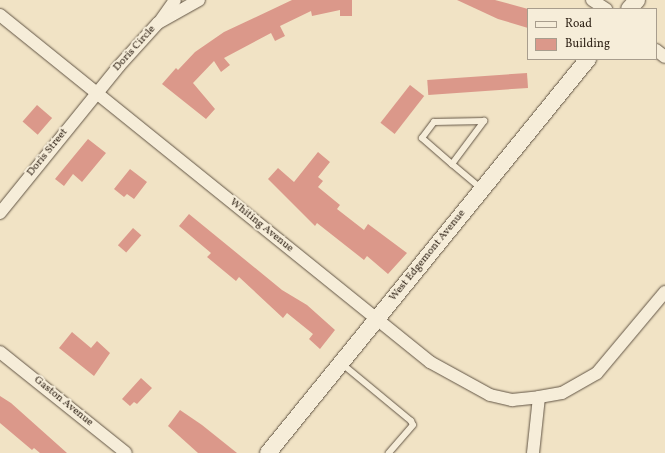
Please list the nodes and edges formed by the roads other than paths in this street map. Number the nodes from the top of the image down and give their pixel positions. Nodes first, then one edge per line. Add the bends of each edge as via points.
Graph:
1 (175, 0) edge
2 (199, 0) edge
3 (592, 0) edge
4 (636, 0) edge
5 (604, 8) edge
6 (630, 8) edge
7 (0, 15) edge
8 (158, 24) junction
9 (657, 51) edge
10 (665, 57) edge
11 (587, 60) edge
12 (97, 93) junction
13 (452, 164) junction
14 (483, 189) junction
15 (0, 213) edge
16 (665, 292) edge
17 (376, 320) junction
18 (0, 352) edge
19 (341, 363) junction
20 (539, 397) junction
21 (126, 453) edge
22 (268, 453) edge
23 (389, 453) edge
24 (533, 453) edge

1 - 8 street
2 - 8 street, Doris Circle
3 - 5 street
4 - 6 street
7 - 12 street, Whiting Avenue
8 - 12 street, Doris Circle
9 - 10 street
11 - 14 street, West Edgemont Avenue
12 - 15 street, Doris Street
12 - 17 street, Whiting Avenue
13 - 13 lane via 422,138 434,122 484,121
13 - 14 lane
14 - 17 street, West Edgemont Avenue
16 - 20 street, Whiting Avenue via 597,373 562,393
17 - 19 street, West Edgemont Avenue
17 - 20 street, Whiting Avenue via 430,362 470,386 512,400
18 - 21 street, Gaston Avenue
19 - 22 street, West Edgemont Avenue
19 - 23 lane via 412,421 413,425
20 - 24 street

